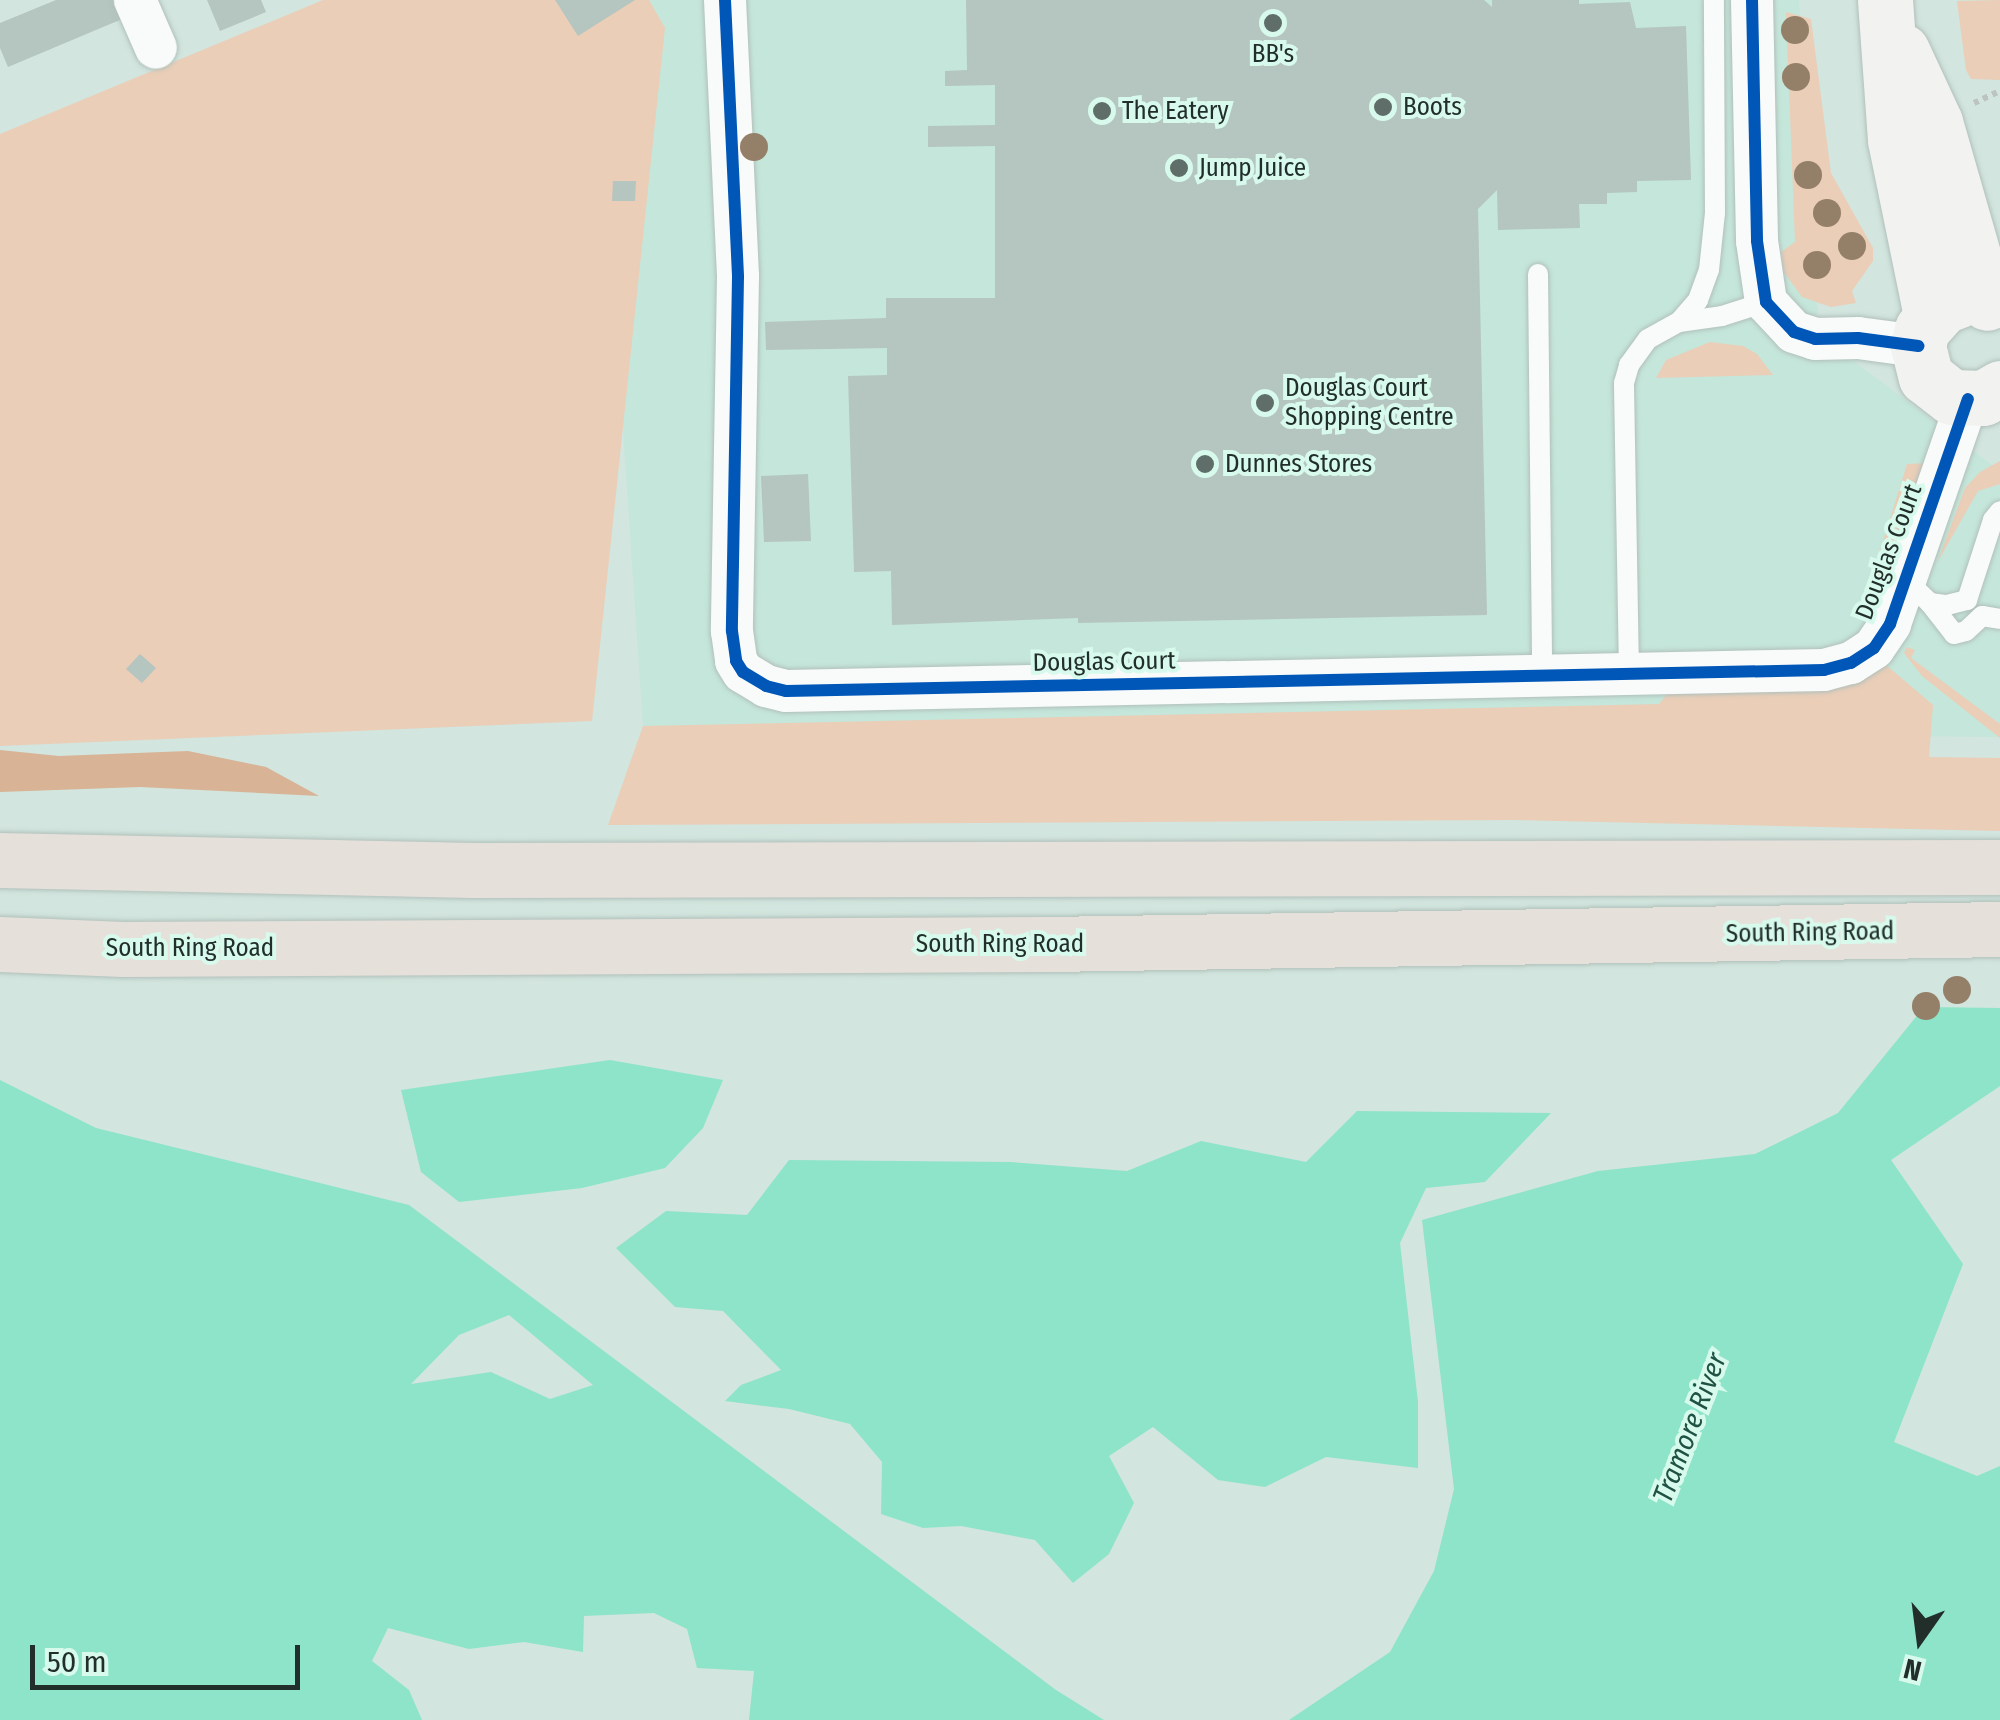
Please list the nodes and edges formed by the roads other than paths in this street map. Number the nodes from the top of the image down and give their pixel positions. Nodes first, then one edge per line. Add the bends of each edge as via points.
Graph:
1 (136, 0) edge
2 (1714, 0) edge
3 (1752, 0) edge
4 (1887, 11) edge
5 (719, 13) edge
6 (156, 48) dead end
7 (1538, 274) dead end
8 (1766, 302) junction
9 (1993, 307) edge
10 (1679, 322) junction
11 (1925, 331) junction
12 (1984, 394) edge
13 (2000, 511) edge
14 (1918, 591) junction
15 (2000, 619) edge
16 (1629, 672) junction
17 (1542, 675) junction
18 (0, 860) edge
19 (2000, 867) edge
20 (2000, 929) edge
21 (0, 944) edge

1 - 6 street
2 - 10 lane via 1711,254 1698,300
3 - 8 street via 1758,241
4 - 9 main road via 1935,122
4 - 11 main road via 1896,140
5 - 17 street, Douglas Court via 738,277 732,631 736,661 752,680 786,690
7 - 17 lane
8 - 10 lane
8 - 11 street via 1794,332 1815,339
9 - 11 main road via 1958,300
10 - 16 lane via 1648,339 1624,384
11 - 12 main road via 1926,377 1938,389
12 - 14 street, Douglas Court
13 - 14 lane via 1967,600 1947,605
14 - 15 lane via 1954,634 1982,616
14 - 16 street, Douglas Court via 1874,648 1851,664 1824,670
16 - 17 street, Douglas Court
18 - 19 highway via 473,870
20 - 21 highway, South Ring Road via 1029,944

